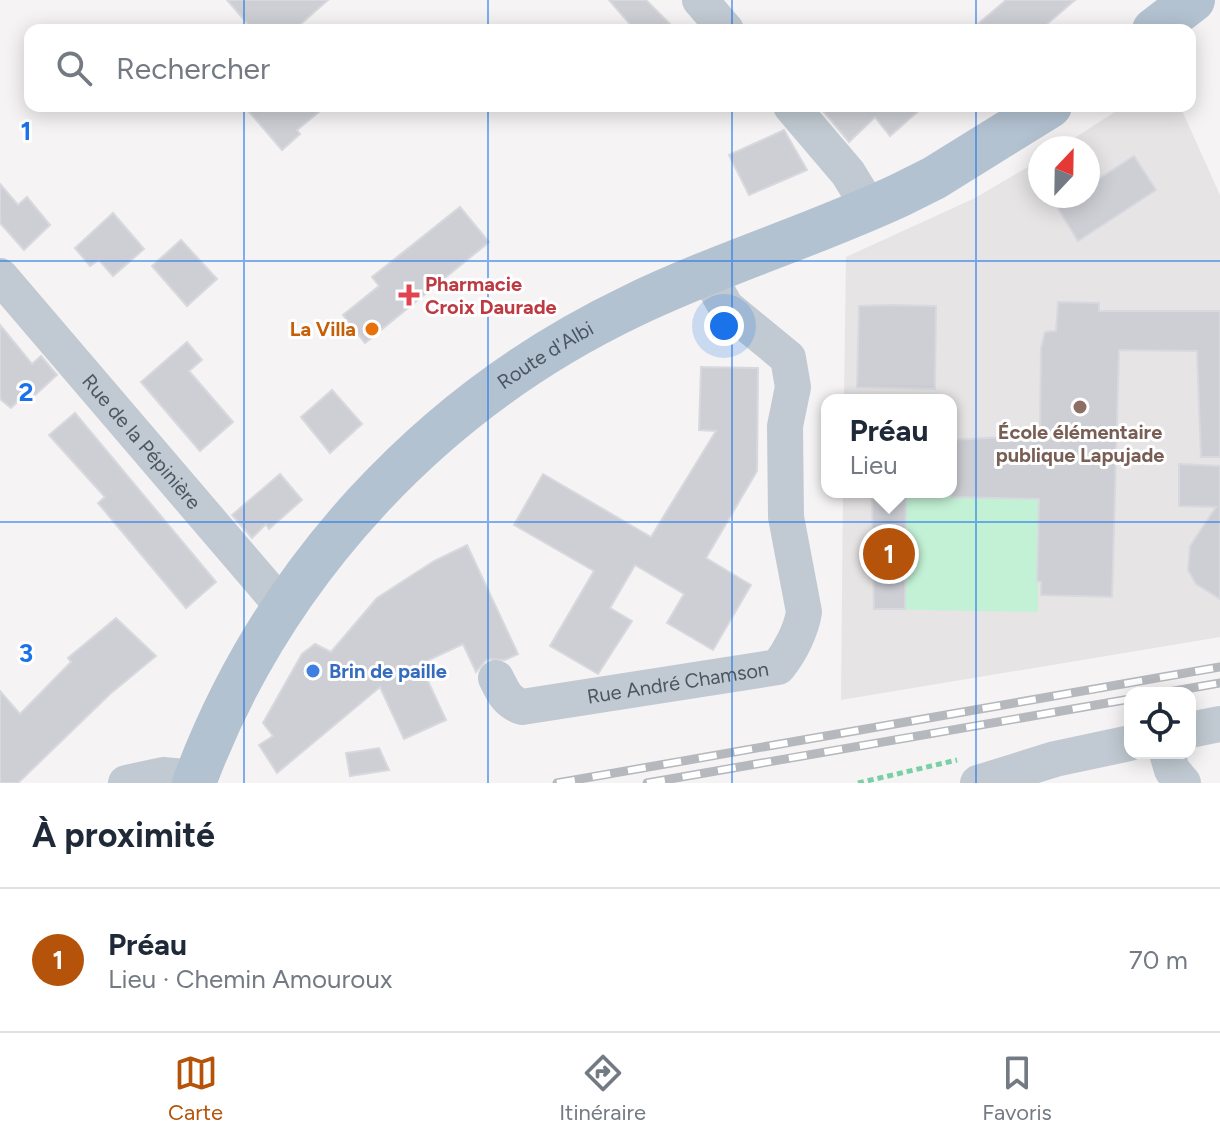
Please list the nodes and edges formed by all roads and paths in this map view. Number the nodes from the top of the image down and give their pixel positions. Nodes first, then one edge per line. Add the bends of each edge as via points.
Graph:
1 (700, 0) edge
2 (721, 24) edge
3 (796, 112) edge
4 (1040, 112) edge
5 (870, 209) junction
6 (708, 275) junction
7 (0, 276) edge
8 (283, 607) junction
9 (496, 678) dead end
10 (1220, 724) edge
11 (1196, 729) edge
12 (1124, 744) edge
13 (1169, 759) edge
14 (195, 780) edge
15 (126, 783) edge
16 (978, 783) edge
17 (1183, 783) edge

1 - 2 street
3 - 5 street via 848,173
4 - 5 main road, Route d'Albi via 934,178
5 - 6 main road, Route d'Albi
6 - 8 main road, Route d'Albi via 633,305 489,389 356,512
6 - 9 street, Rue André Chamson via 726,307 788,358 793,375 785,426 786,517 802,624 778,667 522,707 512,704
7 - 8 street, Rue de la Pépinière
8 - 14 main road, Route d'Albi via 233,693
10 - 11 street
12 - 16 street
13 - 17 street
14 - 15 street via 163,775

